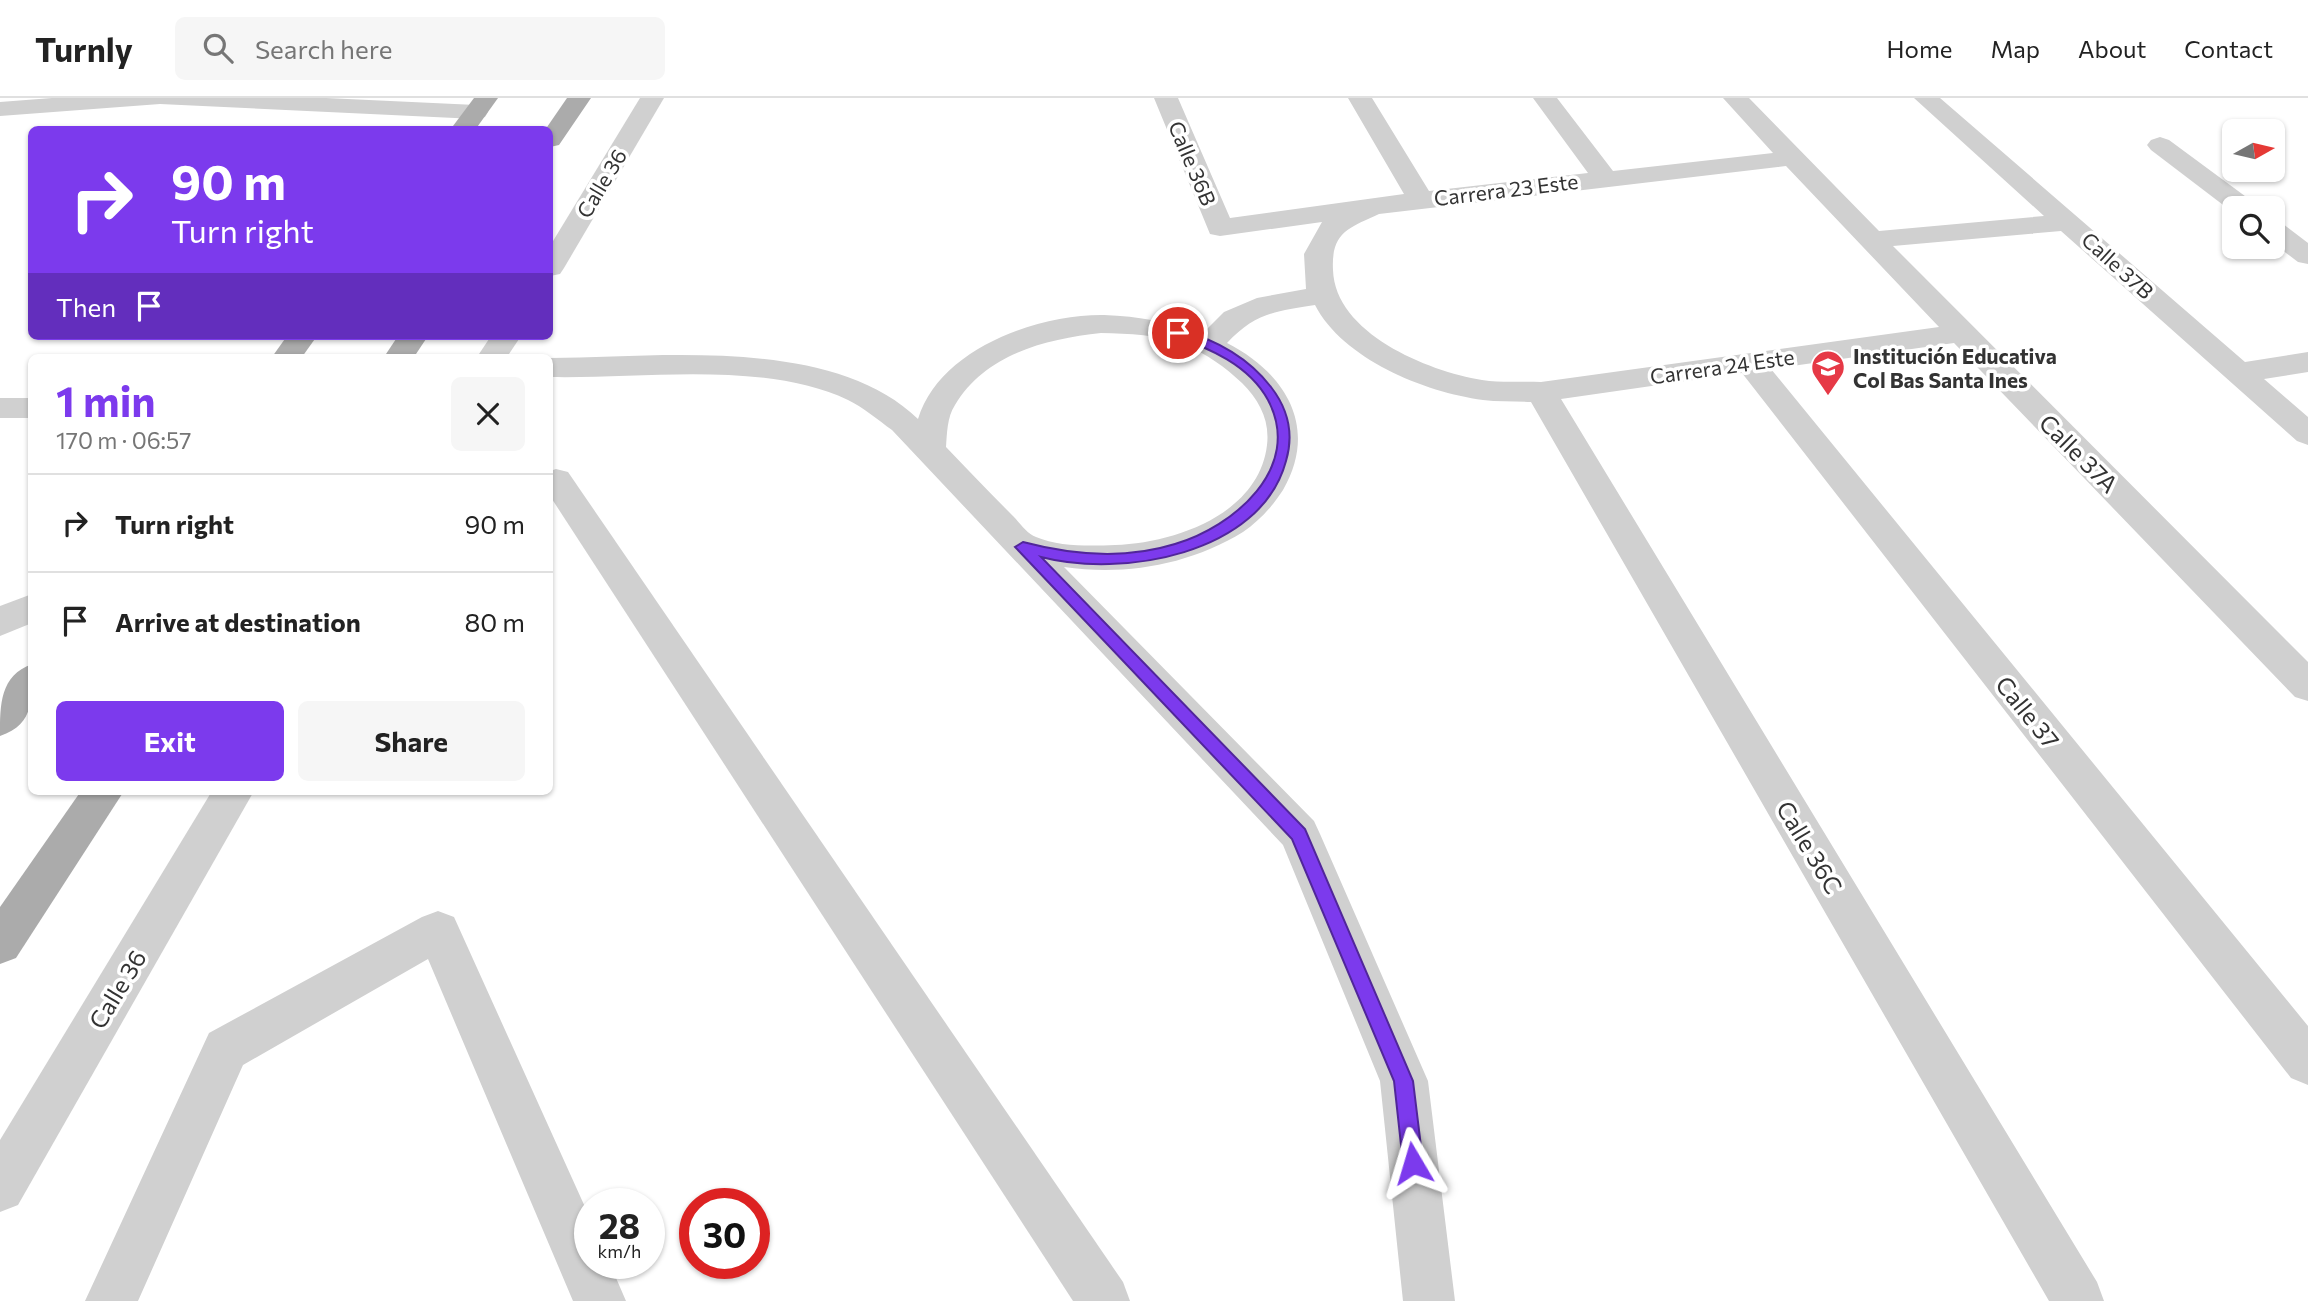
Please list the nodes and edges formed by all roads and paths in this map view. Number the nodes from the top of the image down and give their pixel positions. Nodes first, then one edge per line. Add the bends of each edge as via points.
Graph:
1 (156, 98) edge
2 (163, 98) edge
3 (579, 98) edge
4 (652, 98) edge
5 (1166, 98) edge
6 (1360, 98) edge
7 (1545, 98) edge
8 (1735, 98) edge
9 (1926, 98) edge
10 (0, 109) edge
11 (423, 113) edge
12 (475, 113) edge
13 (553, 136) edge
14 (2160, 145) dead end
15 (1793, 158) junction
16 (1605, 177) junction
17 (2228, 196) edge
18 (1421, 200) junction
19 (1372, 207) junction
20 (2069, 222) junction
21 (1220, 228) joint
22 (2285, 239) edge
23 (1874, 240) junction
24 (2308, 256) edge
25 (553, 263) edge
26 (1324, 295) junction
27 (1961, 333) junction
28 (1209, 344) junction
29 (1748, 362) junction
30 (2308, 362) edge
31 (553, 368) edge
32 (2239, 373) junction
33 (1541, 392) junction
34 (0, 408) edge
35 (28, 408) edge
36 (2308, 434) edge
37 (929, 450) junction
38 (556, 480) dead end
39 (1023, 547) junction
40 (28, 609) edge
41 (0, 622) edge
42 (28, 684) edge
43 (2308, 686) edge
44 (0, 720) edge
45 (101, 795) edge
46 (232, 795) edge
47 (0, 944) edge
48 (2308, 1062) edge
49 (0, 1187) edge
50 (111, 1301) edge
51 (600, 1301) edge
52 (1104, 1301) edge
53 (1429, 1301) edge
54 (2078, 1301) edge

1 - 10 street
2 - 11 street
3 - 13 main road
4 - 25 street, Calle 36
5 - 21 street, Calle 36B
6 - 18 street
7 - 16 street
8 - 15 street, Calle 37A
9 - 20 street, Calle 37B
11 - 12 street
14 - 17 street
15 - 16 street, Carrera 23 Este
15 - 23 street, Calle 37A
16 - 18 street, Carrera 23 Este
18 - 19 street, Carrera 23 Este
19 - 21 street, Carrera 23 Este
19 - 26 street via 1333,225 1318,254 1319,286
20 - 23 street
20 - 32 street, Calle 37B
22 - 24 street
23 - 27 street, Calle 37A
26 - 28 street via 1267,304 1234,318
26 - 33 street, Carrera 24 Este via 1338,319 1373,350 1423,374 1482,390
27 - 29 street, Carrera 24 Este
27 - 43 street, Calle 37A
28 - 37 street via 1156,328 1109,323 1052,331 1009,344 981,359 941,400 931,424
28 - 39 street via 1258,378 1283,423 1284,447 1277,472 1262,495 1241,517 1178,549 1099,559
29 - 33 street, Carrera 24 Este
29 - 48 street, Calle 37
30 - 32 street
31 - 37 street via 740,366 804,373 860,393 903,423
32 - 36 street, Calle 37B
33 - 54 street, Calle 36C
34 - 35 street
37 - 39 street
38 - 52 street
39 - 53 street via 1299,834 1404,1081
40 - 41 street
42 - 44 main road
45 - 47 main road
46 - 49 street, Calle 36
50 - 51 street via 226,1049 438,931

